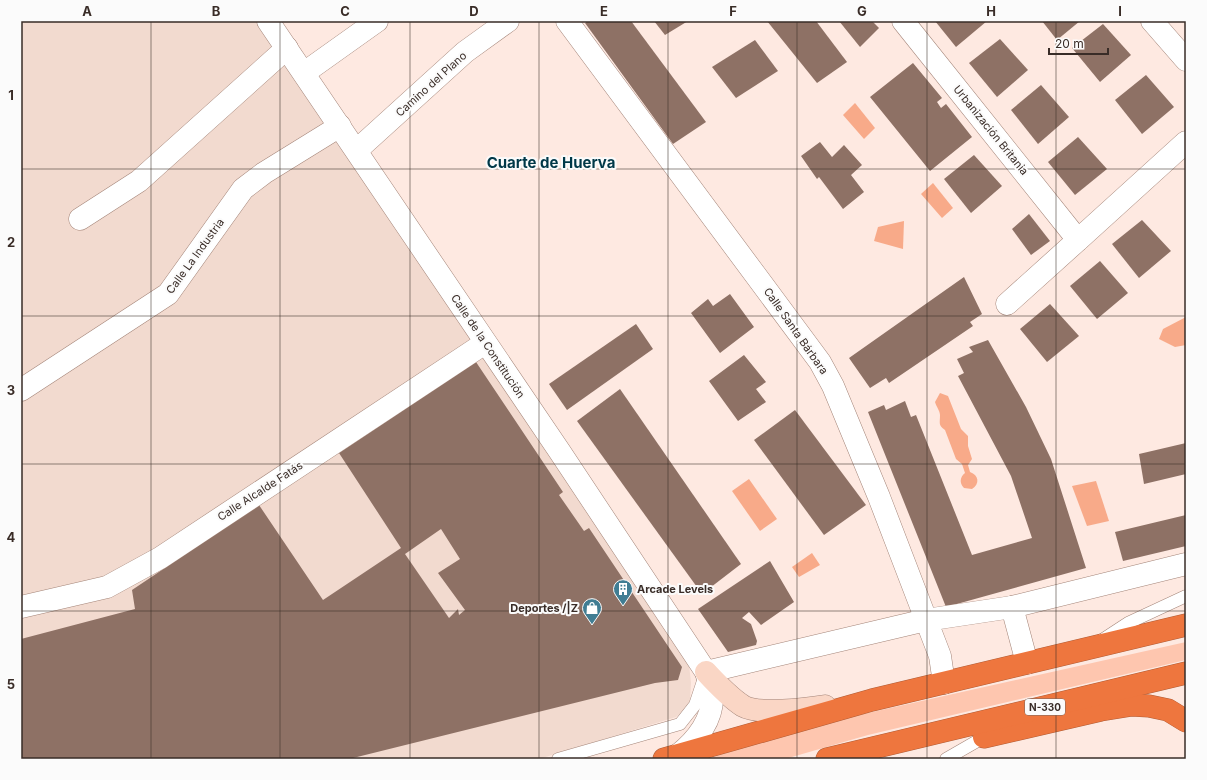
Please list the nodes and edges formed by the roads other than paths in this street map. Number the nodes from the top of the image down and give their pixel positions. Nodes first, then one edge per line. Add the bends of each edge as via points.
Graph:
1 (268, 21) edge
2 (377, 21) edge
3 (508, 21) edge
4 (567, 21) edge
5 (903, 21) edge
6 (1152, 21) edge
7 (287, 48) junction
8 (1186, 60) edge
9 (304, 72) junction
10 (340, 126) junction
11 (1186, 142) edge
12 (357, 150) junction
13 (80, 220) dead end
14 (1078, 240) junction
15 (1007, 304) dead end
16 (485, 343) junction
17 (21, 390) edge
18 (1186, 564) edge
19 (1186, 596) edge
20 (21, 607) edge
21 (1012, 607) junction
22 (926, 620) junction
23 (1186, 625) edge
24 (1090, 648) junction
25 (1027, 663) junction
26 (706, 672) junction
27 (1186, 673) edge
28 (944, 683) junction
29 (872, 700) junction
30 (1186, 721) edge
31 (986, 736) junction
32 (904, 741) junction
33 (671, 757) edge
34 (558, 759) edge
35 (827, 759) edge
36 (946, 759) edge

1 - 7 street, Calle de la Constitución
2 - 9 street
3 - 12 street, Camino del Plano via 465,52
4 - 22 street, Calle Santa Bárbara via 820,362 833,386 879,497
5 - 14 street, Urbanización Britania
6 - 8 street
7 - 9 street, Calle de la Constitución
7 - 13 street via 139,181
9 - 10 street, Calle de la Constitución
10 - 12 street, Calle de la Constitución
10 - 17 street, Calle La Industria via 243,189 168,294
11 - 14 street
12 - 16 street, Calle de la Constitución
14 - 15 street
16 - 20 street, Calle Alcalde Fatás via 160,558 107,587
16 - 26 street, Calle de la Constitución
18 - 21 street
19 - 24 lane via 1128,623
21 - 22 street
21 - 25 street
22 - 26 street
22 - 28 street, Calle Santa Bárbara via 940,656
23 - 24 highway
24 - 25 highway
25 - 28 highway
26 - 29 street, Calle de la Constitución via 728,695 744,707 790,711
26 - 33 street, Calle de la Constitución via 712,695 710,714 693,743
26 - 34 lane via 695,705 680,724
27 - 32 highway, N-330
28 - 29 highway
29 - 33 highway
30 - 31 highway via 1168,710 1132,706 1101,710
31 - 32 highway via 944,746
31 - 36 lane
32 - 35 highway, N-330

